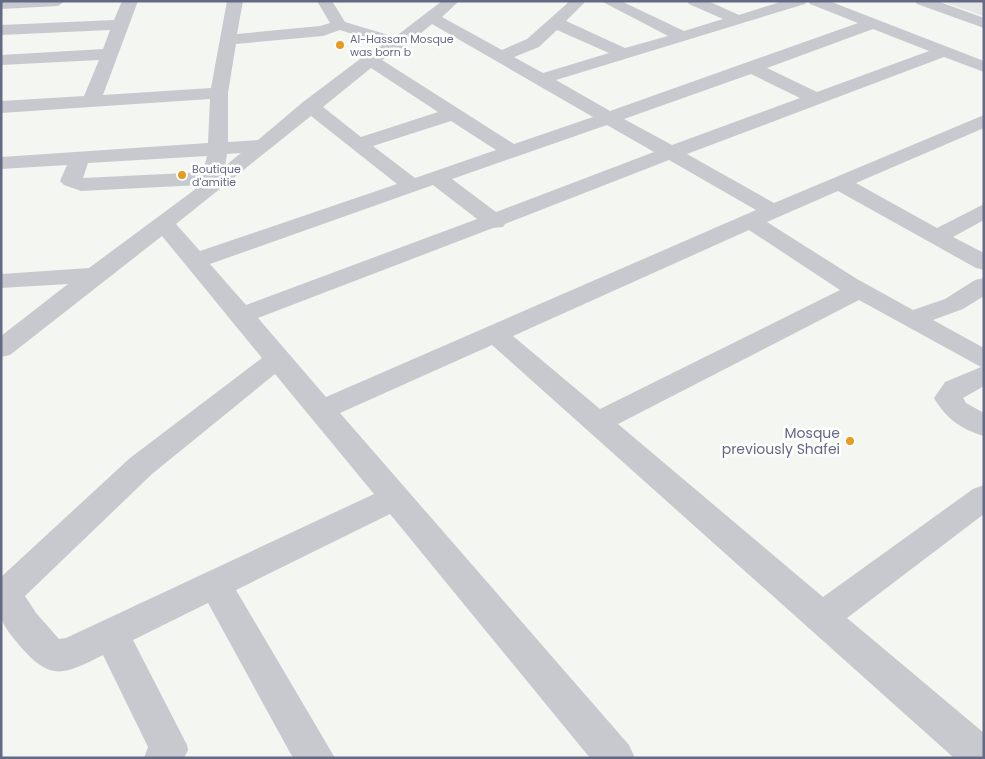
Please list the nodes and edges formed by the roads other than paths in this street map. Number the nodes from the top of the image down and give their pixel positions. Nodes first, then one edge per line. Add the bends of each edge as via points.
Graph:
1 (58, 1) edge
2 (130, 1) edge
3 (235, 1) edge
4 (324, 1) edge
5 (452, 1) edge
6 (579, 1) edge
7 (608, 1) edge
8 (694, 1) edge
9 (800, 1) edge
10 (815, 1) edge
11 (856, 1) edge
12 (922, 1) edge
13 (1, 4) edge
14 (834, 8) junction
15 (431, 17) junction
16 (738, 20) junction
17 (556, 23) junction
18 (984, 23) edge
19 (872, 24) junction
20 (121, 25) junction
21 (339, 25) junction
22 (1, 30) edge
23 (683, 37) junction
24 (230, 40) junction
25 (398, 43) junction
26 (943, 52) junction
27 (110, 54) junction
28 (624, 54) junction
29 (504, 56) junction
30 (1, 60) edge
31 (370, 60) junction
32 (981, 64) edge
33 (752, 68) junction
34 (542, 79) junction
35 (219, 93) junction
36 (815, 98) junction
37 (91, 101) junction
38 (310, 106) junction
39 (1, 107) edge
40 (452, 114) junction
41 (609, 118) junction
42 (981, 125) edge
43 (358, 144) junction
44 (262, 146) junction
45 (218, 150) junction
46 (511, 151) junction
47 (671, 154) junction
48 (80, 159) junction
49 (1, 163) edge
50 (438, 178) junction
51 (839, 183) junction
52 (210, 184) junction
53 (411, 185) junction
54 (773, 211) junction
55 (984, 211) edge
56 (751, 221) junction
57 (495, 222) junction
58 (162, 223) junction
59 (936, 237) junction
60 (195, 261) junction
61 (984, 263) edge
62 (95, 275) junction
63 (1, 281) edge
64 (984, 285) edge
65 (859, 290) junction
66 (240, 316) junction
67 (911, 319) junction
68 (495, 334) junction
69 (1, 349) edge
70 (277, 359) junction
71 (984, 359) edge
72 (984, 375) edge
73 (321, 410) junction
74 (598, 423) junction
75 (984, 426) edge
76 (984, 497) edge
77 (395, 498) junction
78 (214, 584) junction
79 (4, 596) edge
80 (822, 618) junction
81 (111, 634) junction
82 (603, 754) edge
83 (164, 758) edge
84 (315, 758) edge
85 (983, 758) edge

1 - 13 street
2 - 20 street
3 - 24 street
4 - 21 street
5 - 15 street
6 - 17 street
7 - 23 street
8 - 16 street
9 - 16 street
10 - 14 street
11 - 14 street
12 - 18 street
14 - 19 street
15 - 25 street
15 - 29 street
16 - 23 street
17 - 28 street
17 - 29 street via 526,48
19 - 26 street
19 - 33 street
20 - 22 street
20 - 27 street
21 - 24 street via 323,30
21 - 25 street
23 - 28 street
24 - 35 street
25 - 31 street
26 - 32 street
26 - 36 street
27 - 30 street
27 - 37 street
28 - 34 street
29 - 34 street
31 - 38 street
31 - 40 street
33 - 36 street
33 - 41 street
34 - 41 street
35 - 37 street
35 - 45 street
36 - 47 street
37 - 39 street
38 - 43 street
38 - 44 street
40 - 43 street
40 - 46 street
41 - 46 street
41 - 47 street
42 - 51 street
43 - 53 street
44 - 45 street
44 - 52 street
45 - 48 street
45 - 52 street
46 - 50 street
47 - 54 street
47 - 57 street
48 - 49 street
48 - 52 street via 71,180 74,184
50 - 53 street
50 - 57 street
51 - 54 street
51 - 59 street
52 - 58 street
53 - 60 street
54 - 56 street
55 - 59 street
56 - 65 street
56 - 68 street
57 - 66 street
58 - 60 street
58 - 62 street
59 - 61 street
60 - 66 street
62 - 63 street
62 - 69 street
64 - 67 street via 954,304
65 - 67 street
65 - 74 street
66 - 70 street
67 - 71 street
68 - 73 street
68 - 74 street
70 - 73 street
70 - 79 street via 141,466
72 - 75 street via 955,389 948,398 956,410
73 - 77 street
74 - 80 street
76 - 80 street
77 - 78 street
77 - 82 street
78 - 81 street
78 - 84 street
79 - 81 street via 23,624 52,655 69,654
80 - 85 street
81 - 83 street via 168,745

